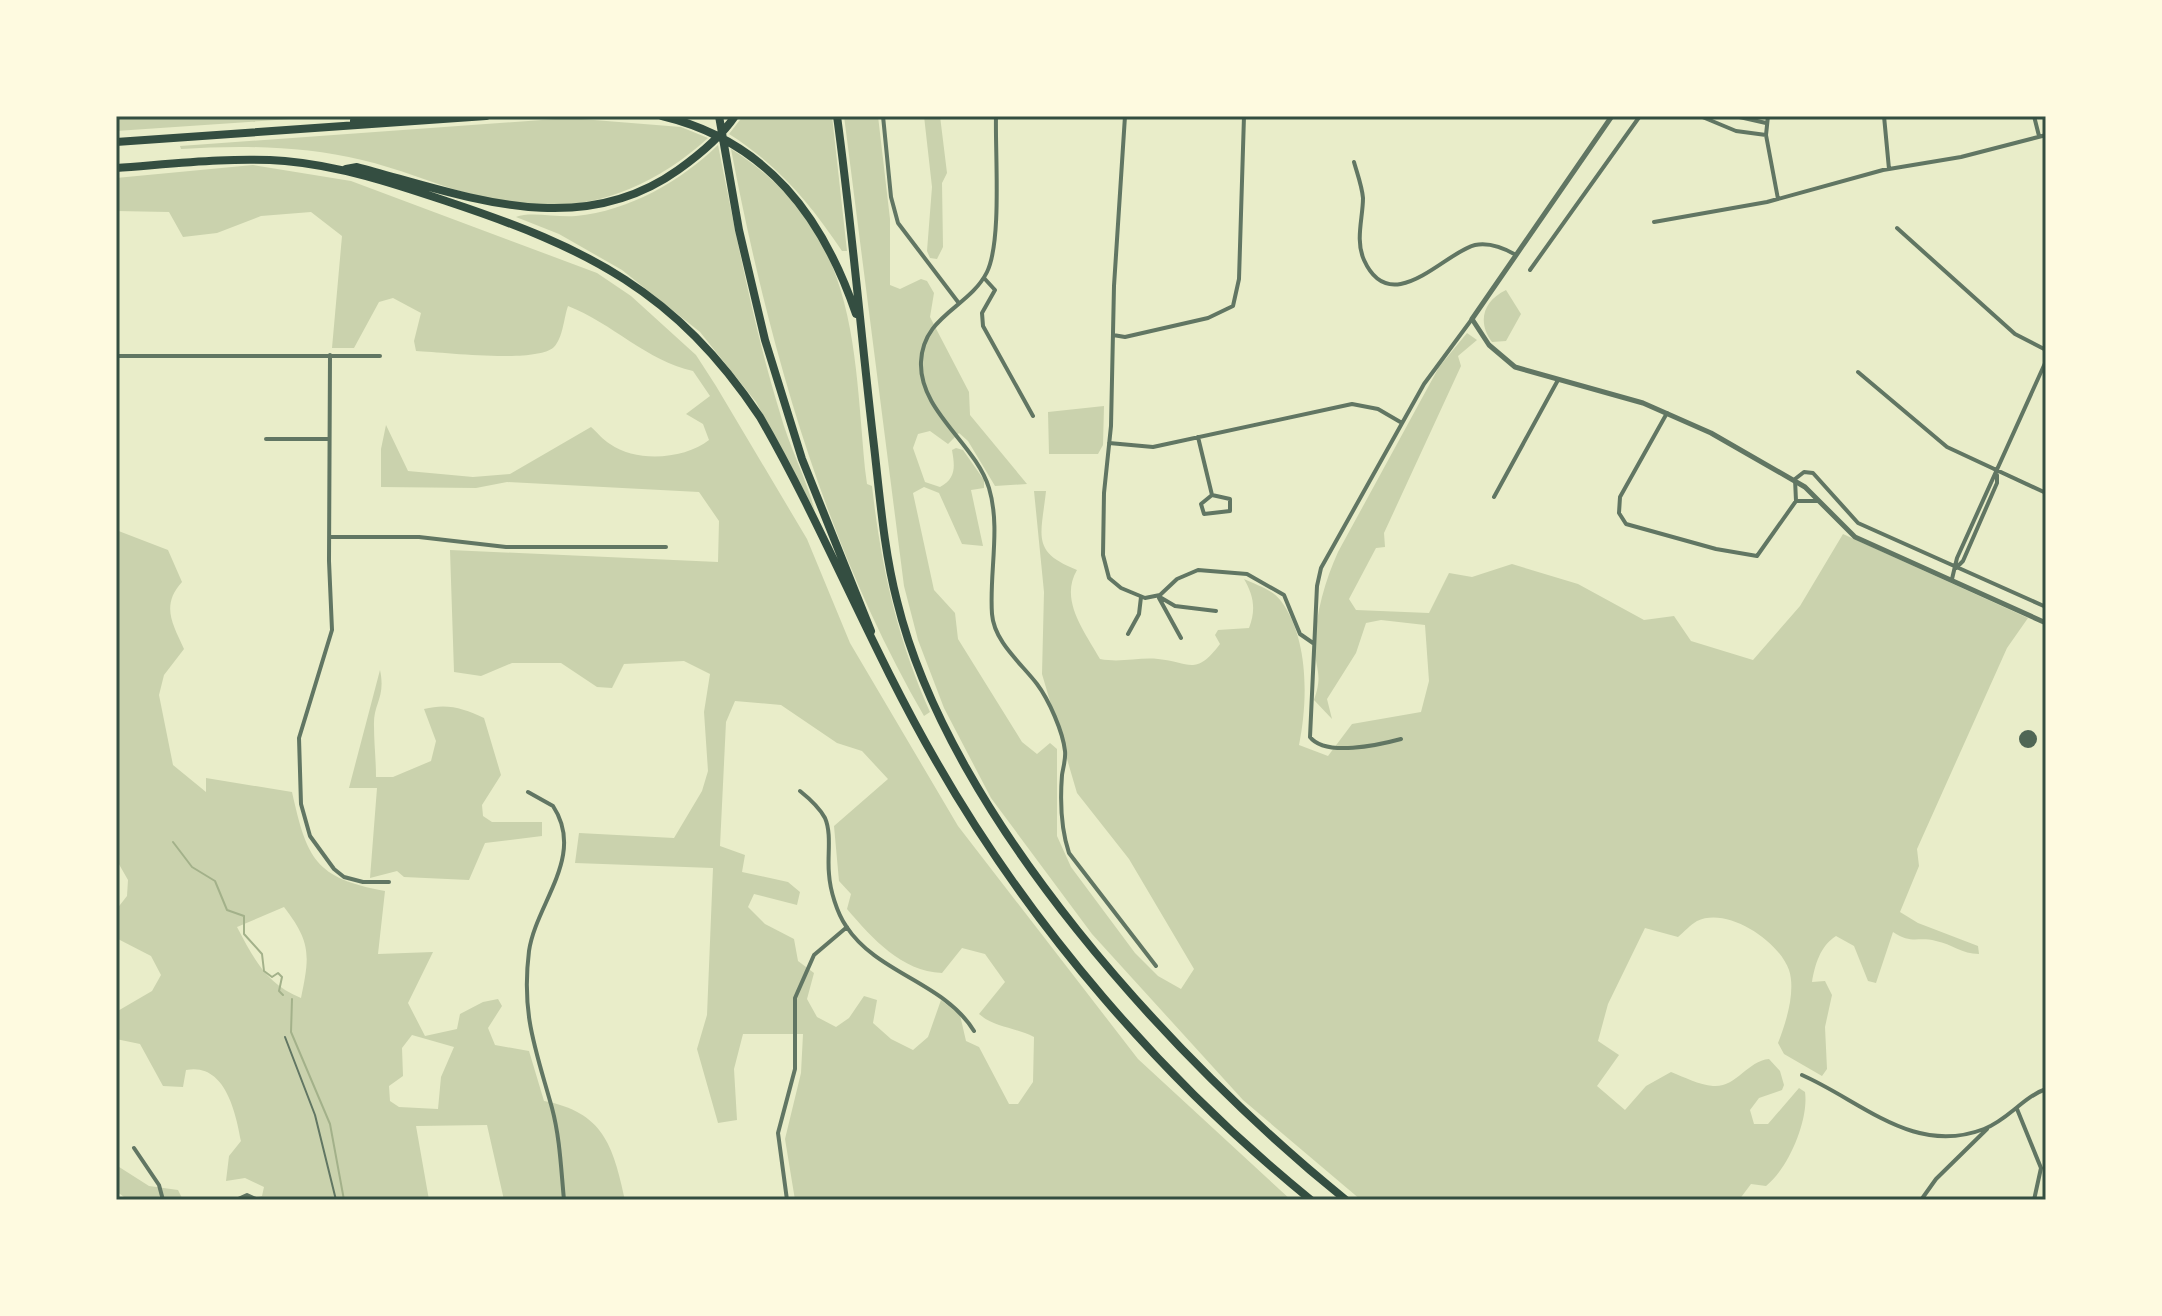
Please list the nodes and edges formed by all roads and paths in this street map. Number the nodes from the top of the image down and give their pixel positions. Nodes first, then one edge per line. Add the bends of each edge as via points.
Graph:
1 (389, 116) edge
2 (486, 116) edge
3 (662, 116) edge
4 (719, 116) edge
5 (735, 116) edge
6 (837, 116) edge
7 (883, 116) edge
8 (996, 116) edge
9 (1125, 116) edge
10 (1244, 116) edge
11 (1612, 116) edge
12 (1640, 116) edge
13 (1700, 116) edge
14 (1735, 116) edge
15 (1768, 116) edge
16 (1884, 116) edge
17 (2034, 116) edge
18 (1708, 118) edge
19 (1766, 123) junction
20 (311, 128) junction
21 (1766, 135) junction
22 (2046, 135) edge
23 (2039, 136) junction
24 (116, 142) edge
25 (1354, 162) dead end
26 (116, 168) edge
27 (345, 169) junction
28 (1889, 169) junction
29 (1778, 199) junction
30 (1654, 222) dead end
31 (1897, 228) dead end
32 (1516, 255) junction
33 (1530, 270) dead end
34 (984, 278) junction
35 (958, 302) junction
36 (1472, 319) junction
37 (859, 322) junction
38 (1113, 335) junction
39 (2046, 350) edge
40 (330, 355) junction
41 (116, 356) edge
42 (380, 356) dead end
43 (2046, 361) edge
44 (1858, 372) dead end
45 (1558, 380) junction
46 (1667, 413) junction
47 (1033, 416) dead end
48 (1402, 423) junction
49 (1198, 437) junction
50 (266, 439) dead end
51 (329, 439) junction
52 (1109, 443) junction
53 (1997, 472) junction
54 (1795, 479) junction
55 (2046, 493) edge
56 (1212, 495) junction
57 (1494, 497) dead end
58 (1796, 501) junction
59 (1821, 502) junction
60 (330, 537) junction
61 (666, 547) dead end
62 (1956, 568) junction
63 (1952, 579) junction
64 (1158, 596) junction
65 (1141, 597) junction
66 (2046, 607) edge
67 (1216, 611) dead end
68 (2046, 623) edge
69 (1128, 634) dead end
70 (873, 638) junction
71 (1181, 638) dead end
72 (1313, 643) junction
73 (1401, 739) dead end
74 (800, 791) dead end
75 (528, 792) dead end
76 (389, 882) dead end
77 (847, 927) junction
78 (1156, 966) dead end
79 (974, 1031) dead end
80 (285, 1037) dead end
81 (1802, 1075) dead end
82 (2046, 1089) edge
83 (2017, 1109) junction
84 (1988, 1128) junction
85 (134, 1148) dead end
86 (163, 1200) edge
87 (236, 1200) edge
88 (258, 1200) edge
89 (336, 1200) edge
90 (564, 1200) edge
91 (787, 1200) edge
92 (1311, 1200) edge
93 (1346, 1200) edge
94 (1921, 1200) edge
95 (2034, 1200) edge

1 - 20 highway
2 - 20 highway
3 - 37 highway via 745,152 795,196 835,256
4 - 70 highway via 751,285 787,415
5 - 27 highway via 670,176 627,197 558,210 499,204 357,167
6 - 37 highway
7 - 35 street via 898,223
8 - 34 street via 993,251
9 - 38 street
10 - 38 street via 1239,279 1233,306 1208,318 1125,337
11 - 32 street
12 - 33 street
13 - 18 street
14 - 19 street
15 - 19 street
16 - 28 street
17 - 23 street
18 - 21 street via 1736,131
19 - 21 street
20 - 24 highway
21 - 29 street
22 - 23 street
23 - 28 street
25 - 32 street via 1363,198 1361,251 1369,269 1385,280 1414,281 1479,245
26 - 27 highway via 242,160
27 - 70 highway via 554,239 611,269 669,310 716,358 760,417
28 - 29 street
29 - 30 street
31 - 39 street via 2015,334
32 - 36 street
34 - 35 street
34 - 47 street via 995,290 982,313 983,326
35 - 78 street via 933,326 922,352 922,375 989,489 992,616 1006,646 1040,688 1065,751 1062,799 1069,853
36 - 45 street via 1504,360
36 - 48 street via 1434,368
37 - 93 highway via 891,577 918,668 954,747 1033,869 1112,971 1220,1088
38 - 52 street
40 - 41 street
40 - 42 street
40 - 51 street
43 - 53 street
44 - 53 street via 1947,447
45 - 46 street
45 - 57 street
46 - 54 street
46 - 58 street via 1620,497 1619,513 1626,524 1752,557 1766,547
48 - 49 street via 1378,409 1352,404
48 - 72 street via 1321,568
49 - 52 street via 1153,447
49 - 56 street
50 - 51 street
51 - 60 street
52 - 65 street via 1103,555 1109,578
53 - 55 street
53 - 62 street via 1997,483
54 - 58 street
54 - 59 street
54 - 62 street via 1804,472 1817,474 1858,523
56 - 56 street via 1201,504 1204,514 1230,511 1230,499
58 - 59 street
59 - 63 street via 1855,537
60 - 61 street via 419,537 506,547
60 - 76 street via 332,630 299,738 301,804 310,836 334,869 363,882
62 - 63 street
62 - 66 street
63 - 68 street
64 - 65 street
64 - 67 street via 1175,606
64 - 71 street
64 - 72 street via 1198,570 1247,574 1284,595 1300,634
65 - 69 street
70 - 92 highway via 960,802 1053,932 1186,1086
72 - 73 street via 1308,727 1313,741 1340,747
74 - 77 street via 827,821 829,877
75 - 90 street via 553,806 563,837 561,868 531,940 527,988 530,1035 552,1111
77 - 79 street via 867,948 950,1001
77 - 91 street via 814,955 795,998 795,1069 778,1133
80 - 89 lane via 315,1115
81 - 84 street via 1919,1133 1944,1139
82 - 83 street
83 - 84 street
83 - 95 street via 2041,1168
84 - 94 street
85 - 86 street
87 - 88 street via 247,1195

